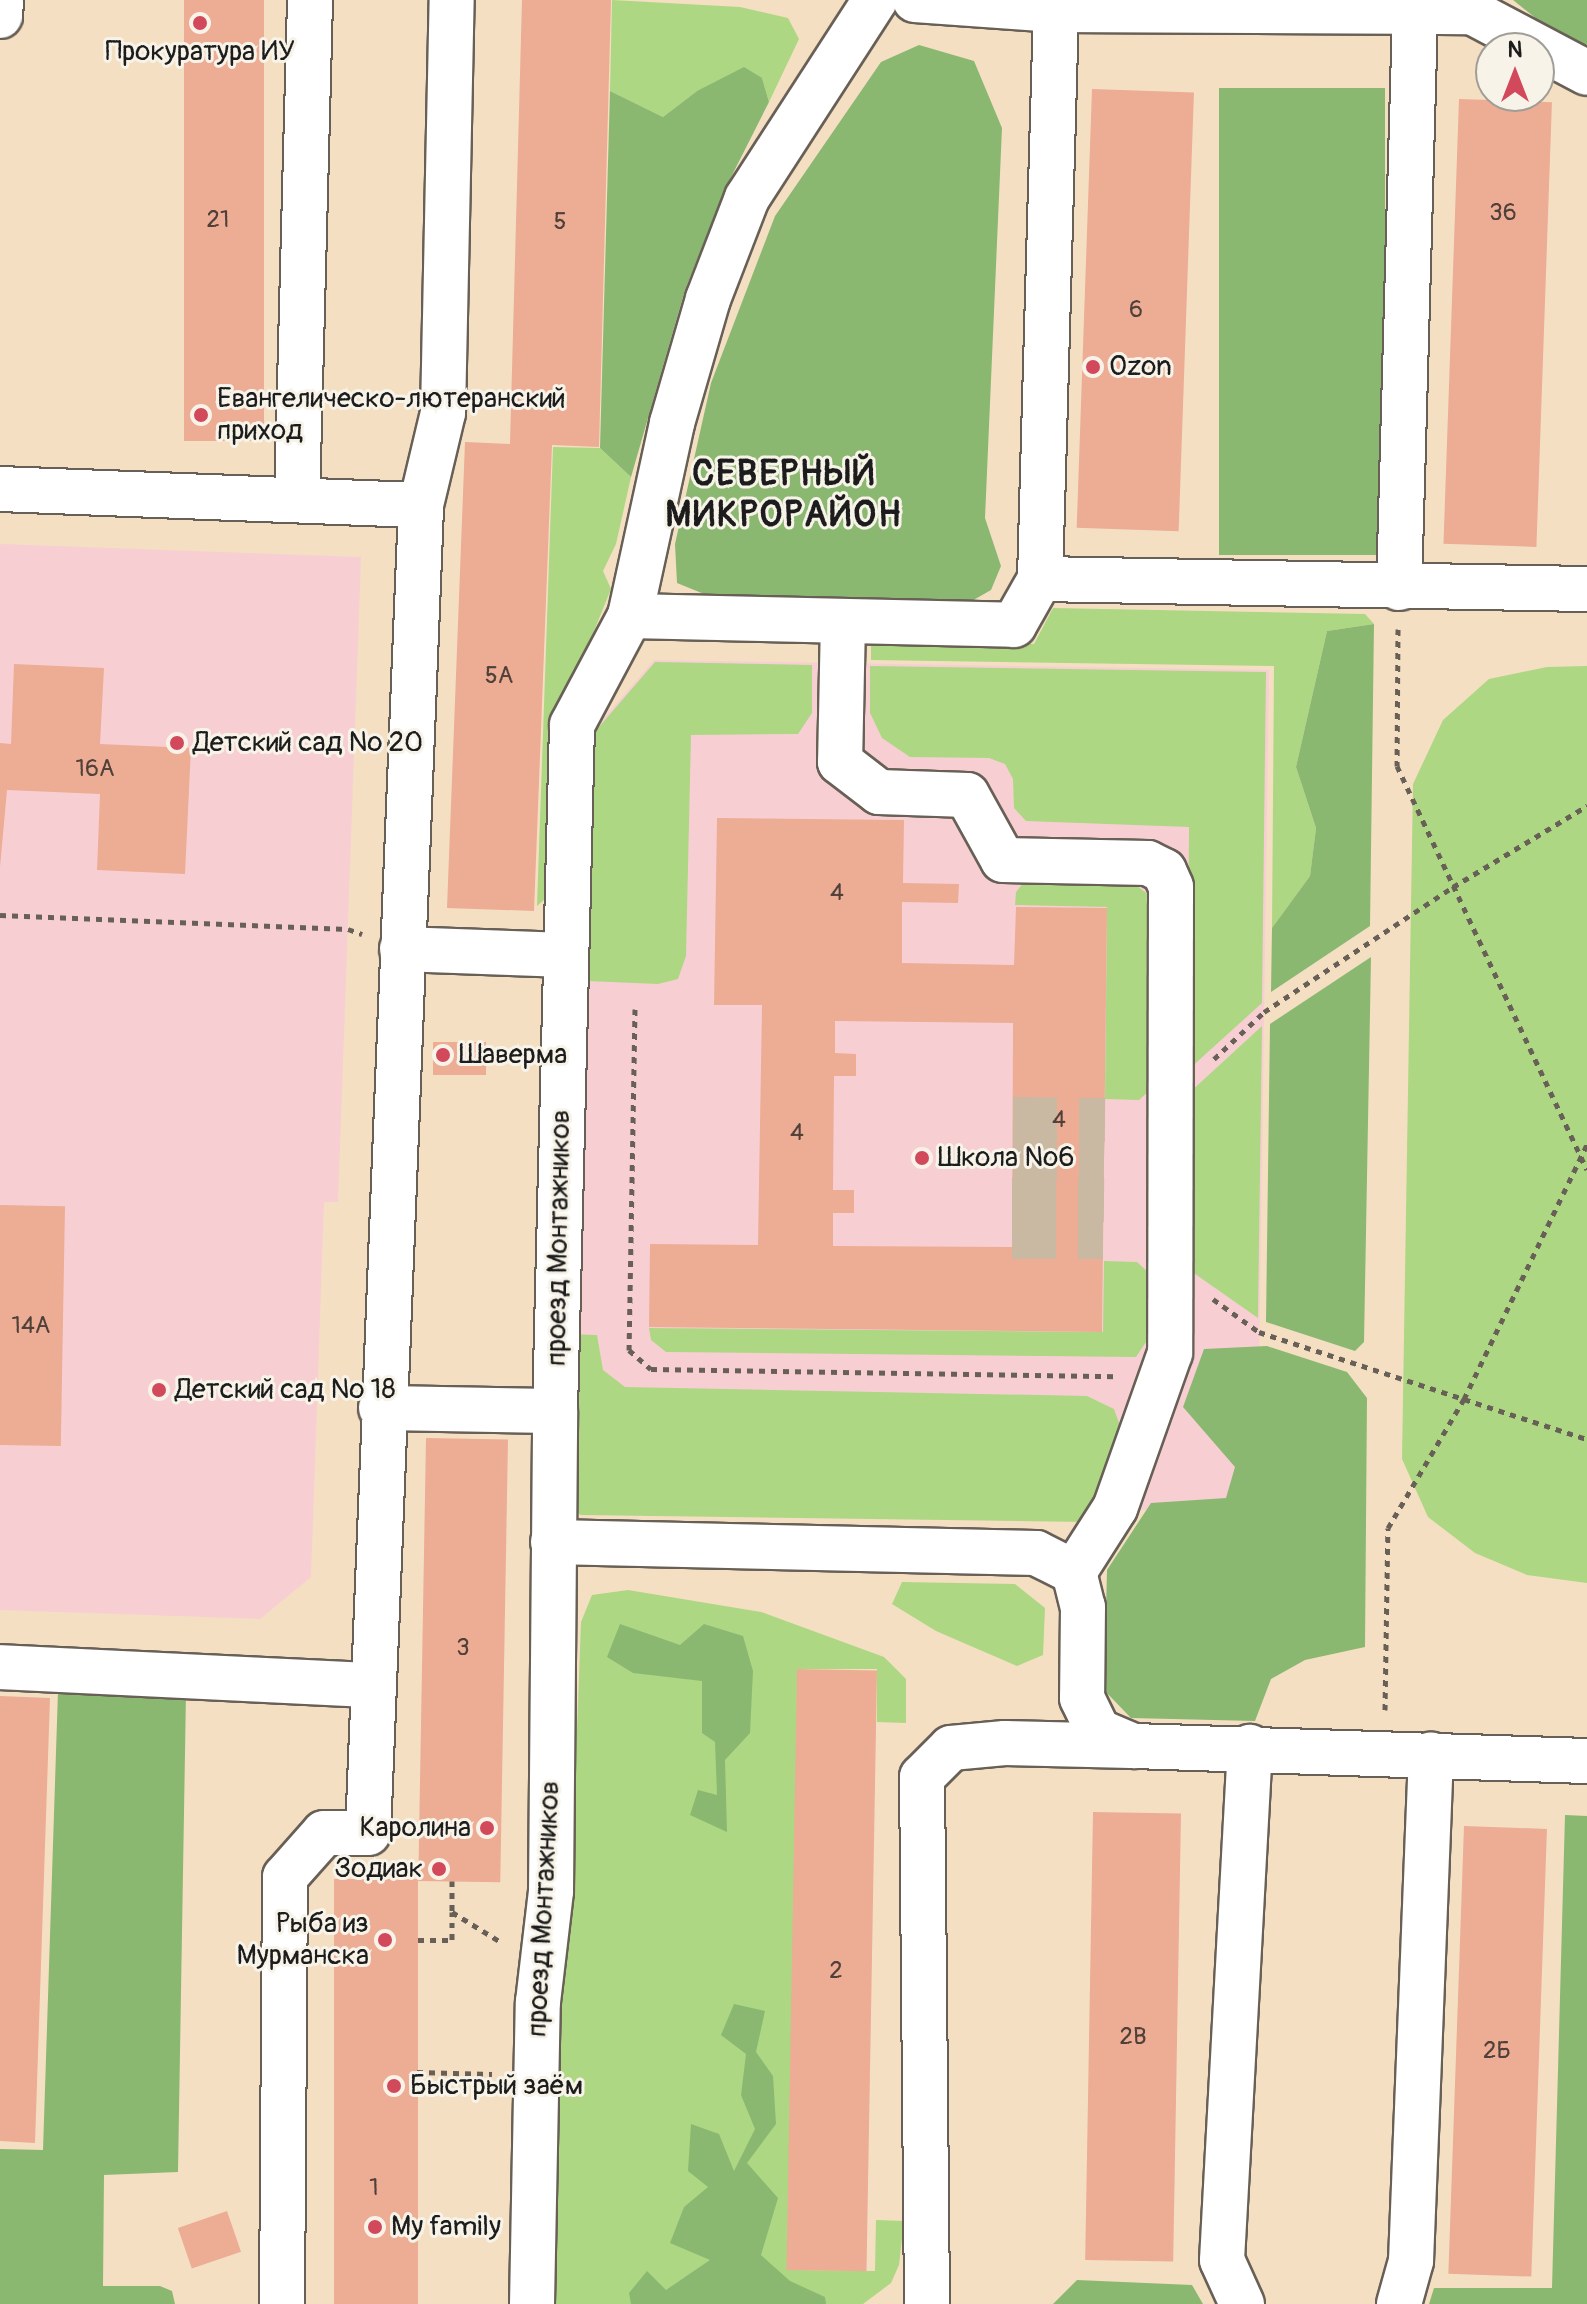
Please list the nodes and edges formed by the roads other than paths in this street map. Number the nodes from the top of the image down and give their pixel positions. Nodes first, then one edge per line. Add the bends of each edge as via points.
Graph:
1 (1, 0) edge
2 (310, 0) edge
3 (452, 0) edge
4 (875, 0) edge
5 (915, 0) edge
6 (1472, 6) edge
7 (1056, 10) junction
8 (0, 16) edge
9 (1415, 16) junction
10 (1587, 73) edge
11 (0, 489) edge
12 (297, 500) junction
13 (421, 505) junction
14 (1040, 579) junction
15 (1399, 588) junction
16 (1587, 589) edge
17 (630, 616) junction
18 (843, 621) junction
19 (402, 949) junction
20 (564, 955) junction
21 (381, 1408) junction
22 (555, 1411) junction
23 (553, 1542) junction
24 (1074, 1572) junction
25 (0, 1667) edge
26 (372, 1685) junction
27 (1134, 1746) junction
28 (1250, 1747) junction
29 (1431, 1754) junction
30 (1587, 1761) edge
31 (282, 2304) edge
32 (532, 2304) edge
33 (927, 2304) edge
34 (1242, 2304) edge
35 (1399, 2304) edge

1 - 8 street
2 - 12 street
3 - 13 street via 443,413
4 - 17 street, проезд Монтажников via 747,198 708,299 672,423
5 - 7 street
6 - 9 street
6 - 10 street
7 - 9 street
7 - 14 street
9 - 15 street
11 - 12 street
12 - 13 street
13 - 19 street
14 - 15 street
14 - 18 street via 1014,625
15 - 16 street
17 - 18 street
17 - 20 street, проезд Монтажников via 572,725
18 - 24 street via 840,762 879,792 967,795 1003,860 1148,863 1164,871 1171,887 1170,1353 1115,1508
19 - 20 street
19 - 21 street
20 - 22 street, проезд Монтажников
21 - 22 street
21 - 26 street
22 - 23 street, проезд Монтажников
23 - 24 street via 1036,1553
23 - 32 street, проезд Монтажников via 551,1891 536,2074
24 - 27 street via 1083,1607 1082,1698 1098,1731
25 - 26 street
26 - 31 street via 368,1833 324,1833 285,1877
27 - 28 street
27 - 33 street via 1005,1743 951,1748 922,1777
28 - 29 street
28 - 34 street via 1222,2260
29 - 30 street
29 - 35 street via 1411,2261

